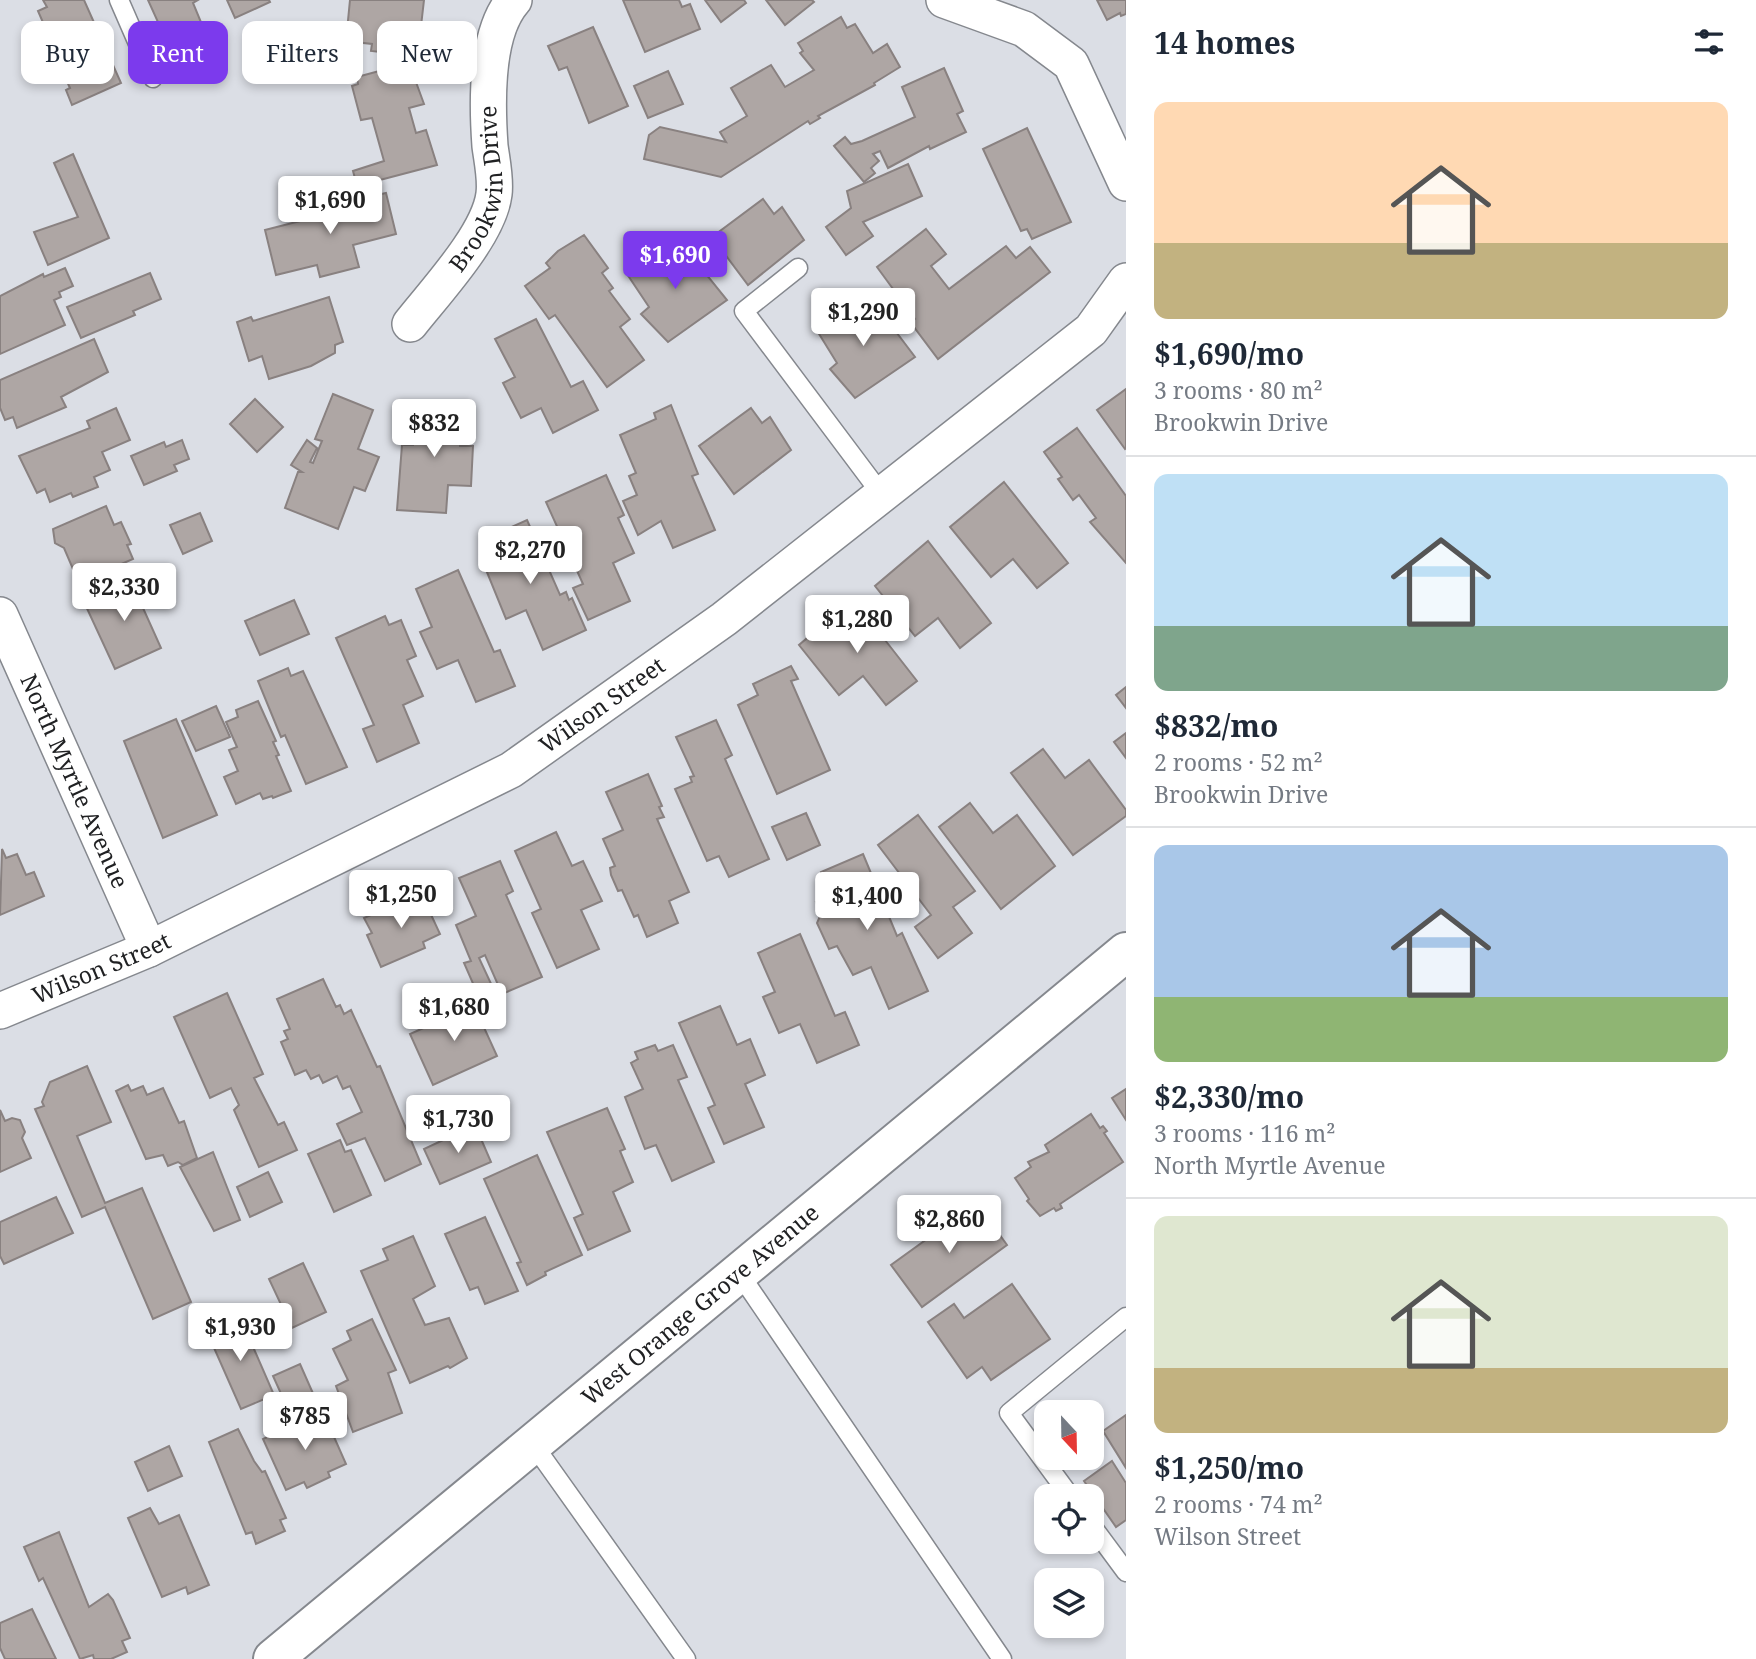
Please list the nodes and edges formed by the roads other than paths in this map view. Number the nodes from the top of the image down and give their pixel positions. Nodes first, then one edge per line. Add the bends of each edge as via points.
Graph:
1 (120, 0) edge
2 (514, 0) edge
3 (944, 0) edge
4 (129, 21) edge
5 (1126, 183) edge
6 (797, 268) dead end
7 (1126, 281) edge
8 (410, 324) dead end
9 (882, 495) junction
10 (0, 615) edge
11 (149, 949) junction
12 (1126, 952) edge
13 (0, 1011) edge
14 (739, 1273) junction
15 (1126, 1317) edge
16 (533, 1444) junction
17 (1061, 1484) edge
18 (1104, 1542) edge
19 (1126, 1572) edge
20 (273, 1659) edge
21 (686, 1659) edge
22 (1002, 1659) edge

1 - 4 lane
2 - 8 street, Brookwin Drive via 506,9 491,60 494,195 476,240
3 - 5 street via 1024,29 1071,64
6 - 9 lane via 744,311
7 - 9 street, Wilson Street via 1091,330
9 - 11 street, Wilson Street via 724,619 511,771
10 - 11 street, North Myrtle Avenue
11 - 13 street, Wilson Street
12 - 14 street, West Orange Grove Avenue
14 - 16 street, West Orange Grove Avenue
14 - 22 lane
15 - 17 lane via 1009,1413
16 - 20 street, West Orange Grove Avenue
16 - 21 lane
18 - 19 lane

